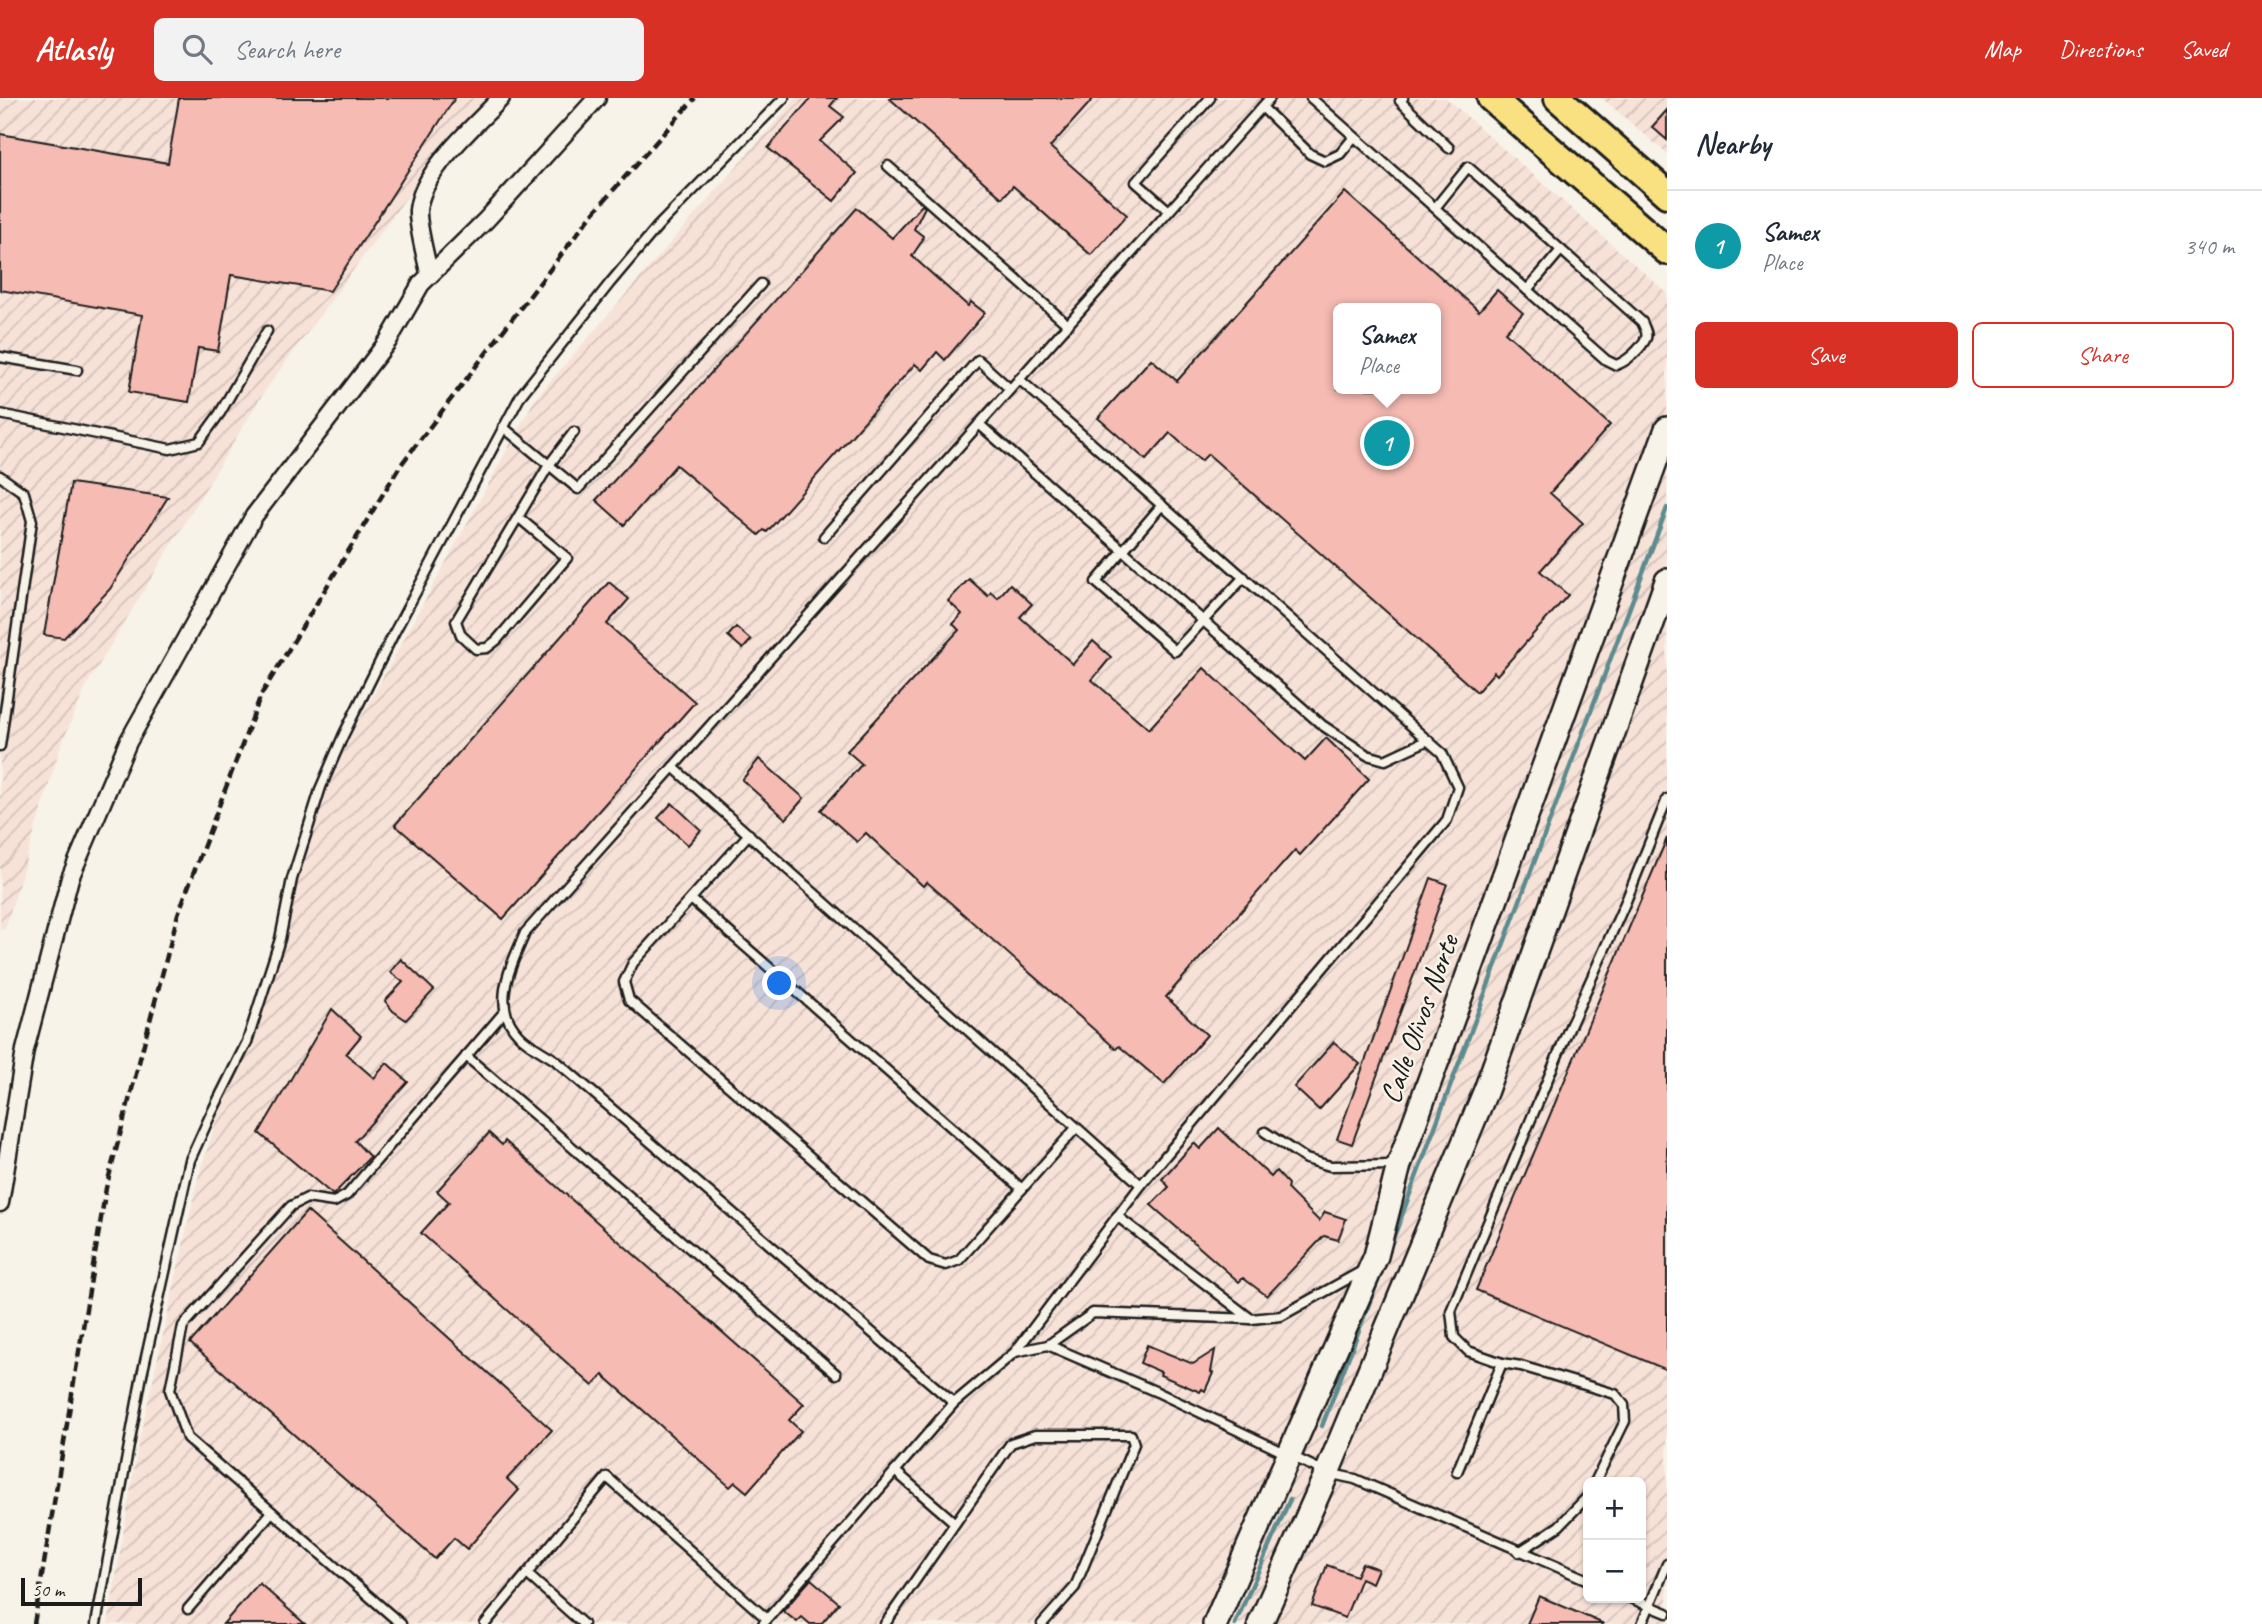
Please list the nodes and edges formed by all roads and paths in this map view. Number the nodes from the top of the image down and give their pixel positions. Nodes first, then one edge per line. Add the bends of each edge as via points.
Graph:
1 (500, 98) edge
2 (597, 98) edge
3 (784, 98) edge
4 (1210, 98) edge
5 (1270, 98) edge
6 (1311, 98) edge
7 (1403, 98) edge
8 (1491, 98) edge
9 (1558, 98) edge
10 (1262, 107) junction
11 (1354, 136) junction
12 (1449, 148) dead end
13 (888, 166) dead end
14 (1667, 194) edge
15 (1435, 208) junction
16 (1169, 211) junction
17 (1662, 247) edge
18 (1561, 250) junction
19 (1667, 271) edge
20 (429, 274) junction
21 (761, 284) dead end
22 (1528, 290) junction
23 (1068, 325) junction
24 (267, 331) dead end
25 (0, 357) edge
26 (77, 370) dead end
27 (1020, 379) junction
28 (1010, 389) junction
29 (0, 415) edge
30 (979, 424) junction
31 (503, 427) junction
32 (1667, 429) edge
33 (574, 432) dead end
34 (549, 465) junction
35 (0, 476) edge
36 (1162, 505) junction
37 (518, 517) junction
38 (824, 537) dead end
39 (1123, 550) junction
40 (1244, 577) junction
41 (1667, 581) edge
42 (1204, 621) junction
43 (1428, 740) junction
44 (0, 746) edge
45 (673, 767) junction
46 (1667, 799) edge
47 (749, 834) junction
48 (691, 899) junction
49 (505, 1011) junction
50 (466, 1056) junction
51 (1076, 1128) junction
52 (1265, 1132) dead end
53 (1399, 1165) junction
54 (1140, 1185) junction
55 (1022, 1189) junction
56 (0, 1203) edge
57 (1117, 1216) junction
58 (1370, 1267) junction
59 (1251, 1319) junction
60 (1048, 1345) junction
61 (1015, 1352) junction
62 (1502, 1363) junction
63 (836, 1374) dead end
64 (954, 1403) junction
65 (1290, 1455) junction
66 (895, 1471) junction
67 (1457, 1472) dead end
68 (1327, 1473) junction
69 (1597, 1477) edge
70 (1583, 1501) edge
71 (272, 1512) junction
72 (955, 1523) junction
73 (1519, 1552) junction
74 (1667, 1564) edge
75 (527, 1574) junction
76 (1583, 1578) edge
77 (1642, 1603) edge
78 (1649, 1606) junction
79 (188, 1609) dead end
80 (1667, 1614) edge
81 (765, 1622) edge
82 (96, 1624) edge
83 (401, 1624) edge
84 (485, 1624) edge
85 (583, 1624) edge
86 (885, 1624) edge
87 (1042, 1624) edge
88 (1215, 1624) edge
89 (1260, 1624) edge
90 (1642, 1624) edge

1 - 20 street via 426,185 418,211
2 - 20 street via 486,220
3 - 31 lane via 610,283 522,394
4 - 16 lane via 1136,182
5 - 10 lane
6 - 11 lane
7 - 12 lane via 1400,101
8 - 17 main road
9 - 14 main road
10 - 11 lane via 1310,154 1325,161 1339,154
10 - 16 lane
11 - 15 lane
13 - 23 lane
15 - 18 lane via 1468,167
15 - 22 lane
16 - 23 lane
17 - 19 main road
18 - 22 lane
18 - 22 lane via 1642,322 1646,338 1625,362 1616,365
20 - 56 street via 388,341 254,516 128,742 70,878 25,1050
21 - 34 lane via 578,489
23 - 27 lane
24 - 29 lane via 199,442 170,449
25 - 26 lane
27 - 28 lane
27 - 36 lane
28 - 30 lane
28 - 38 lane via 978,360
30 - 39 lane
30 - 45 lane
31 - 34 lane
31 - 82 lane via 394,632 321,787 247,1042 190,1160 142,1375
32 - 53 main road, Calle Olivos Norte
33 - 34 lane
34 - 37 lane
35 - 44 lane via 24,494 32,521
36 - 39 lane
36 - 40 lane
37 - 37 lane via 456,621 461,635 476,649 497,640 567,558
39 - 42 lane
39 - 42 lane via 1096,582 1175,651
40 - 42 lane
40 - 43 lane
41 - 68 main road via 1486,1090
42 - 43 lane via 1322,725 1367,755 1385,760
43 - 54 lane via 1443,753 1458,787 1447,820
45 - 47 lane
45 - 49 lane via 525,933 505,984
46 - 62 lane via 1451,1311 1454,1337 1468,1351
47 - 48 lane
47 - 51 lane
48 - 55 lane
48 - 55 lane via 633,963 624,982 629,1000 929,1260 946,1265 959,1260
49 - 50 lane
49 - 64 lane via 518,1034 555,1060
50 - 63 lane
50 - 71 lane via 347,1195 334,1202 307,1198 291,1206 183,1326 170,1390 187,1437
51 - 54 lane
51 - 55 lane
52 - 53 lane via 1306,1159 1330,1166
53 - 58 main road, Calle Olivos Norte
54 - 57 lane
57 - 59 lane
57 - 61 lane
58 - 59 lane via 1281,1316
58 - 65 main road, Calle Olivos Norte
59 - 60 lane via 1093,1312
60 - 61 lane
60 - 65 lane
61 - 64 lane
62 - 67 lane
62 - 69 lane via 1615,1394 1624,1405 1625,1421
64 - 66 lane
65 - 68 lane
65 - 88 main road, Calle Olivos Norte
66 - 72 lane
66 - 81 lane
68 - 73 lane via 1355,1479
68 - 89 main road
70 - 73 lane via 1559,1525
71 - 79 lane
71 - 83 lane
72 - 86 lane
72 - 87 lane via 1011,1443 1035,1435 1131,1435 1134,1444 1074,1587
73 - 76 lane
74 - 78 lane
75 - 81 lane via 607,1476
75 - 84 lane
75 - 85 lane
77 - 78 lane
78 - 80 lane
78 - 90 lane

